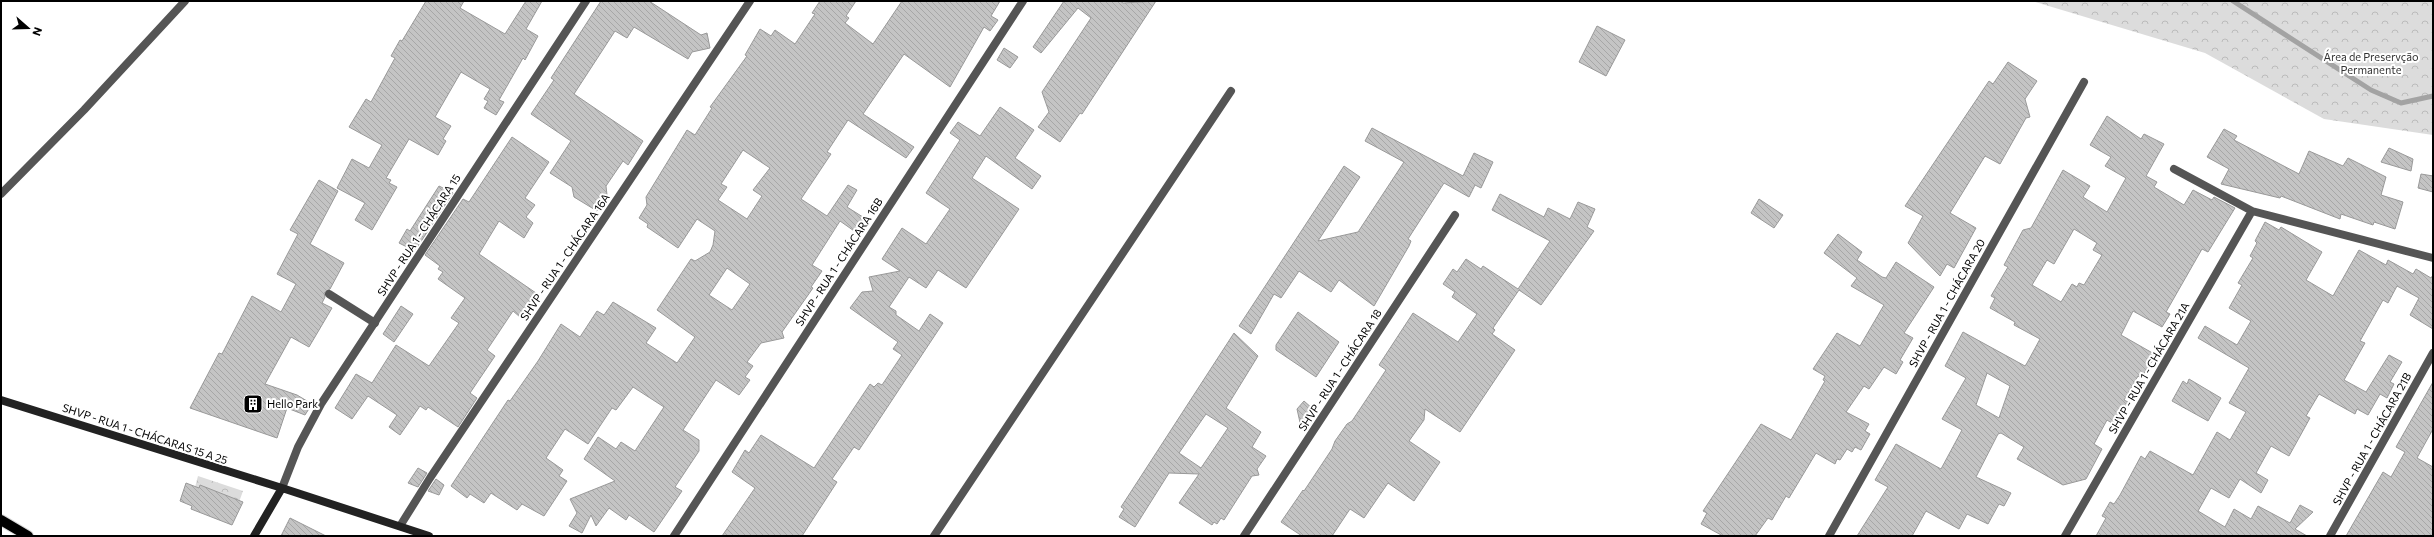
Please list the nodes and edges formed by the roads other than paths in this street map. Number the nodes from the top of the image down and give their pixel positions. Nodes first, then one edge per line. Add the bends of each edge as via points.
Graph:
1 (185, 1) edge
2 (586, 1) edge
3 (750, 1) edge
4 (1023, 1) edge
5 (2084, 82) dead end
6 (1232, 91) dead end
7 (2174, 168) dead end
8 (1, 194) edge
9 (2252, 211) junction
10 (1455, 215) dead end
11 (2433, 258) edge
12 (329, 294) dead end
13 (375, 323) junction
14 (2433, 353) edge
15 (1, 400) edge
16 (282, 488) junction
17 (1, 520) edge
18 (400, 526) junction
19 (28, 536) edge
20 (254, 536) edge
21 (430, 536) edge
22 (674, 536) edge
23 (934, 536) edge
24 (1244, 536) edge
25 (1829, 536) edge
26 (2065, 536) edge
27 (2330, 536) edge

1 - 8 street via 84,110
2 - 13 street, SHVP - RUA 1 - CHÁCARA 15
3 - 18 street, SHVP - RUA 1 - CHÁCARA 16A
4 - 22 street, SHVP - RUA 1 - CHÁCARA 16B
5 - 25 street, SHVP - RUA 1 - CHÁCARA 20
6 - 23 street
7 - 9 street
9 - 11 street
9 - 26 street, SHVP - RUA 1 - CHÁCARA 21A
10 - 24 street, SHVP - RUA 1 - CHÁCARA 18
12 - 13 street
13 - 16 street, SHVP - RUA 1 - CHÁCARA 15 via 321,404 298,447
14 - 27 street, SHVP - RUA 1 - CHÁCARA 21B
15 - 16 street, SHVP - RUA 1 - CHÁCARAS 15 A 25
16 - 18 street, SHVP - RUA 1 - CHÁCARAS 15 A 25
16 - 20 street
17 - 19 main road
18 - 21 street, SHVP - RUA 1 - CHÁCARAS 15 A 25

